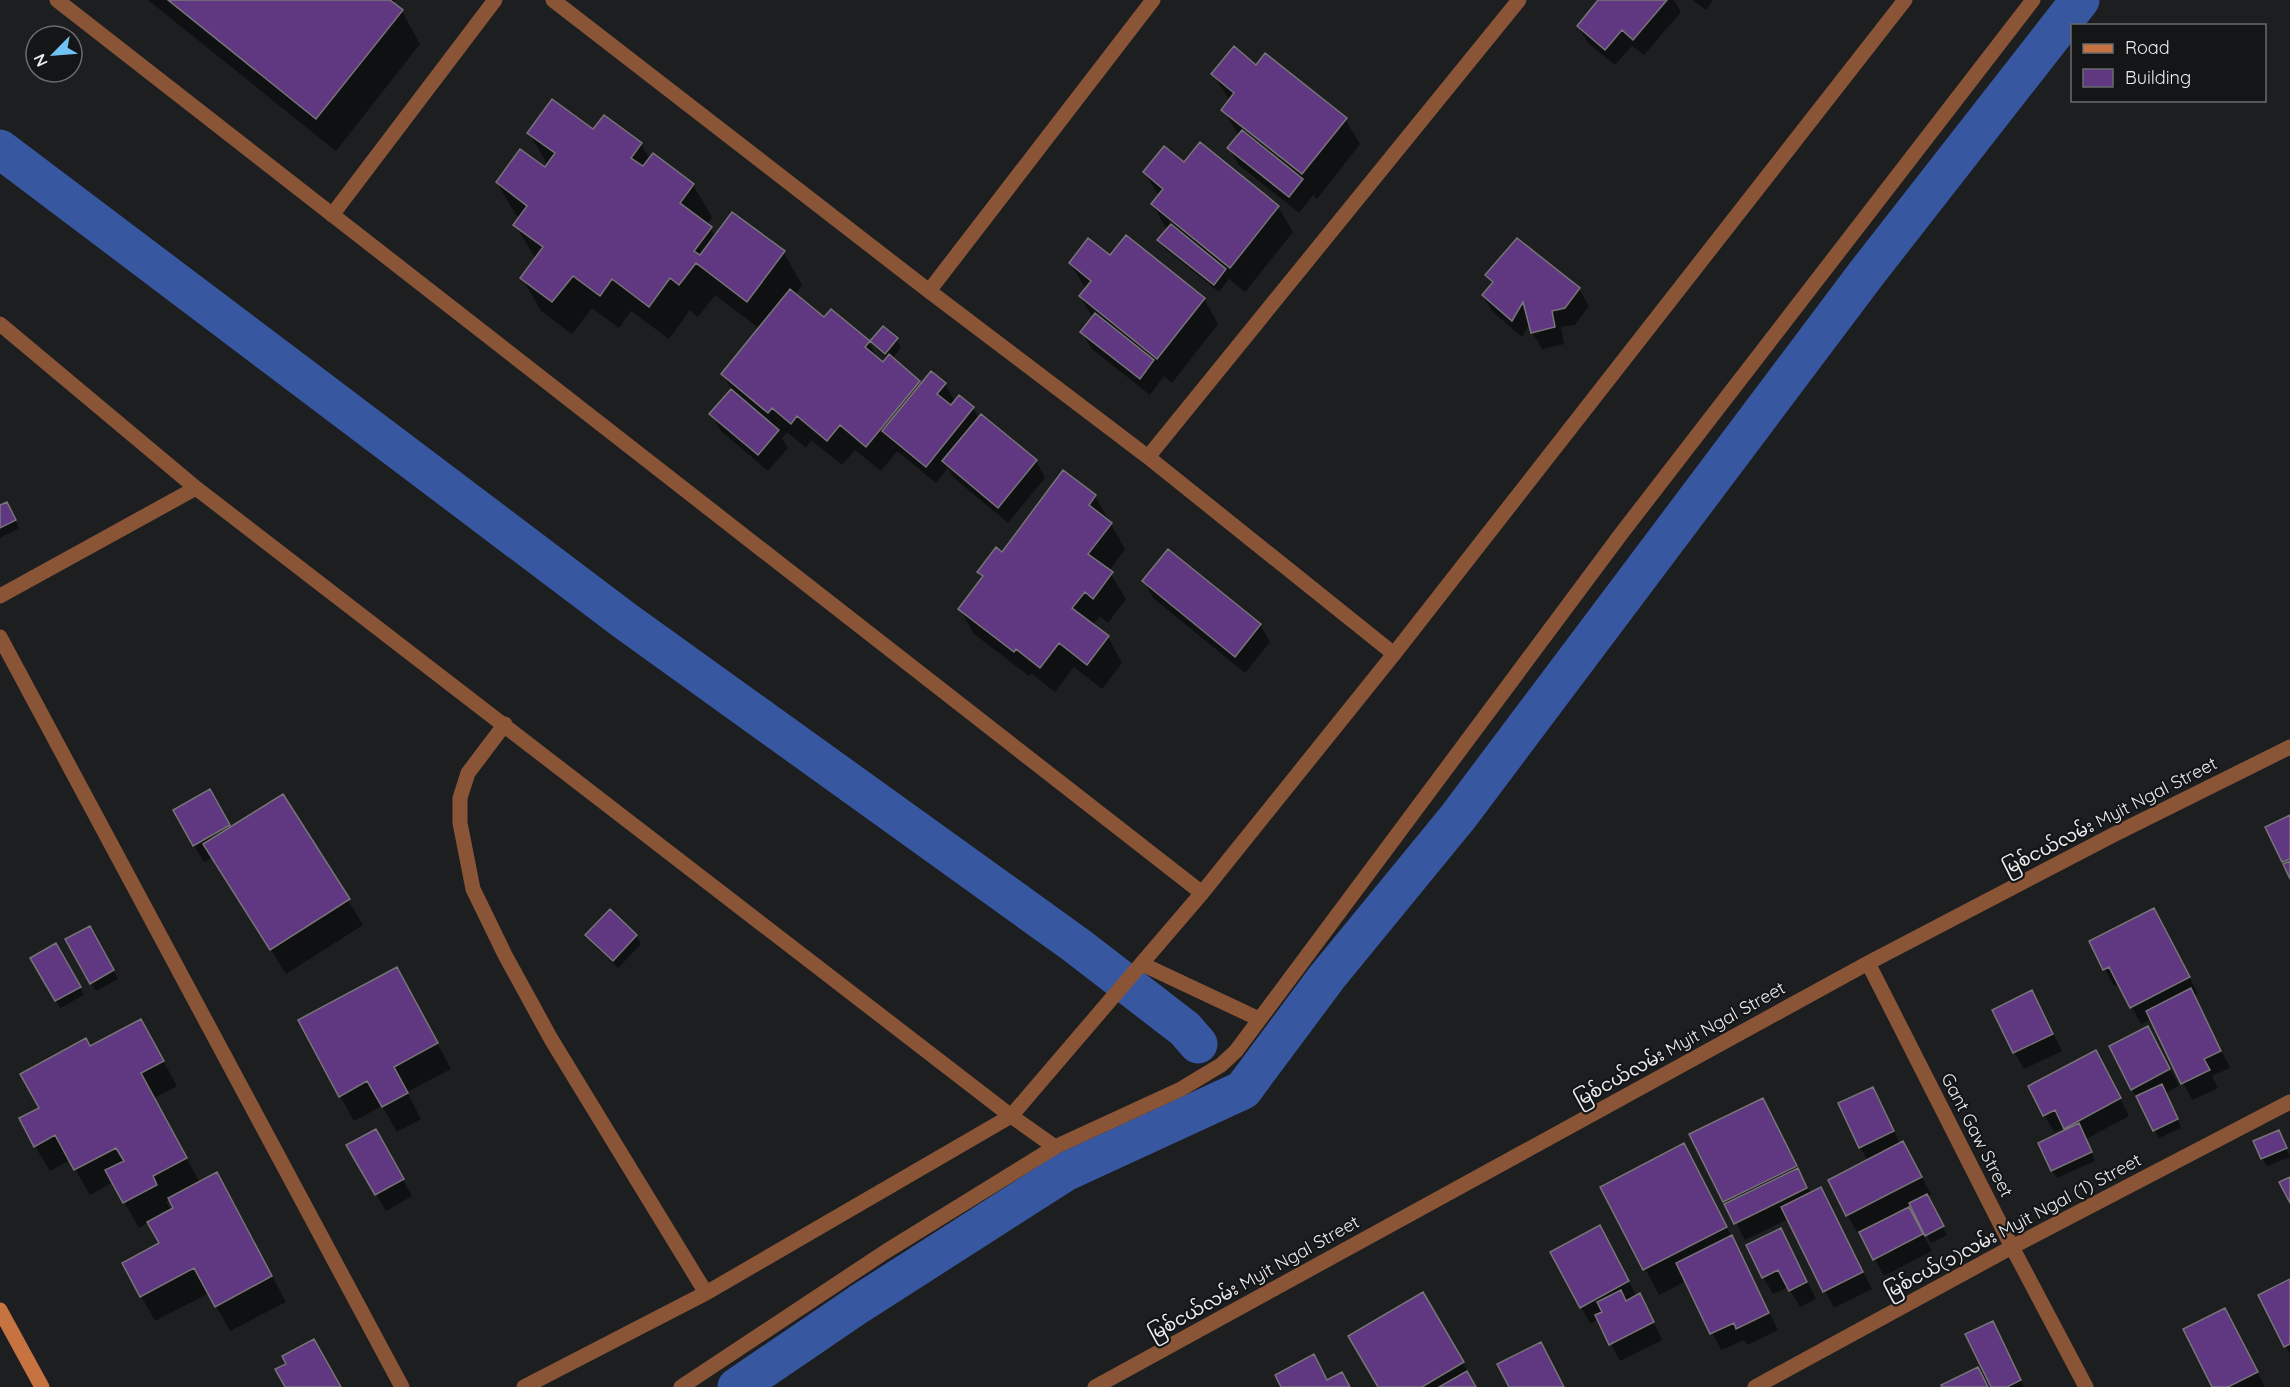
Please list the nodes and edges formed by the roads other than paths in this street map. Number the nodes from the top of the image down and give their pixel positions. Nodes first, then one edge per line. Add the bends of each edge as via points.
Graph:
1 (57, 0) edge
2 (495, 0) edge
3 (553, 0) edge
4 (1153, 0) edge
5 (1519, 0) edge
6 (1905, 0) edge
7 (2033, 0) edge
8 (332, 215) junction
9 (929, 291) junction
10 (0, 324) edge
11 (1148, 457) junction
12 (196, 488) junction
13 (0, 596) edge
14 (0, 637) edge
15 (1394, 654) junction
16 (505, 724) junction
17 (2290, 747) edge
18 (1202, 893) junction
19 (1868, 963) junction
20 (1138, 968) junction
21 (1259, 1019) junction
22 (2290, 1102) edge
23 (1011, 1116) junction
24 (1054, 1147) junction
25 (2012, 1247) junction
26 (706, 1293) junction
27 (0, 1310) edge
28 (42, 1387) edge
29 (402, 1387) edge
30 (524, 1387) edge
31 (681, 1387) edge
32 (1095, 1387) edge
33 (1755, 1387) edge
34 (2086, 1387) edge

1 - 8 street
2 - 8 street
3 - 9 street
4 - 9 street
5 - 11 street
6 - 15 street
7 - 21 street via 1621,534
8 - 18 street
9 - 11 street
10 - 12 street
11 - 15 street
12 - 13 street
12 - 16 street
14 - 29 street
15 - 18 street
16 - 23 street
16 - 26 street via 468,773 460,798 460,823 473,889 551,1039
17 - 19 street, မြစ်ငယ်လမ်း Myit Ngal Street
18 - 20 street
19 - 25 street, Gant Gaw Street
19 - 32 street, မြစ်ငယ်လမ်း Myit Ngal Street
20 - 21 street
20 - 23 street
21 - 24 street via 1236,1051 1214,1070
22 - 25 street, မြစ်ငယ်(၁)လမ်း Myit Ngal (1) Street
23 - 24 street
23 - 26 street
24 - 31 street via 885,1252
25 - 33 street, မြစ်ငယ်(၁)လမ်း Myit Ngal (1) Street
25 - 34 street, Gant Gaw Street
26 - 30 street
27 - 28 street

